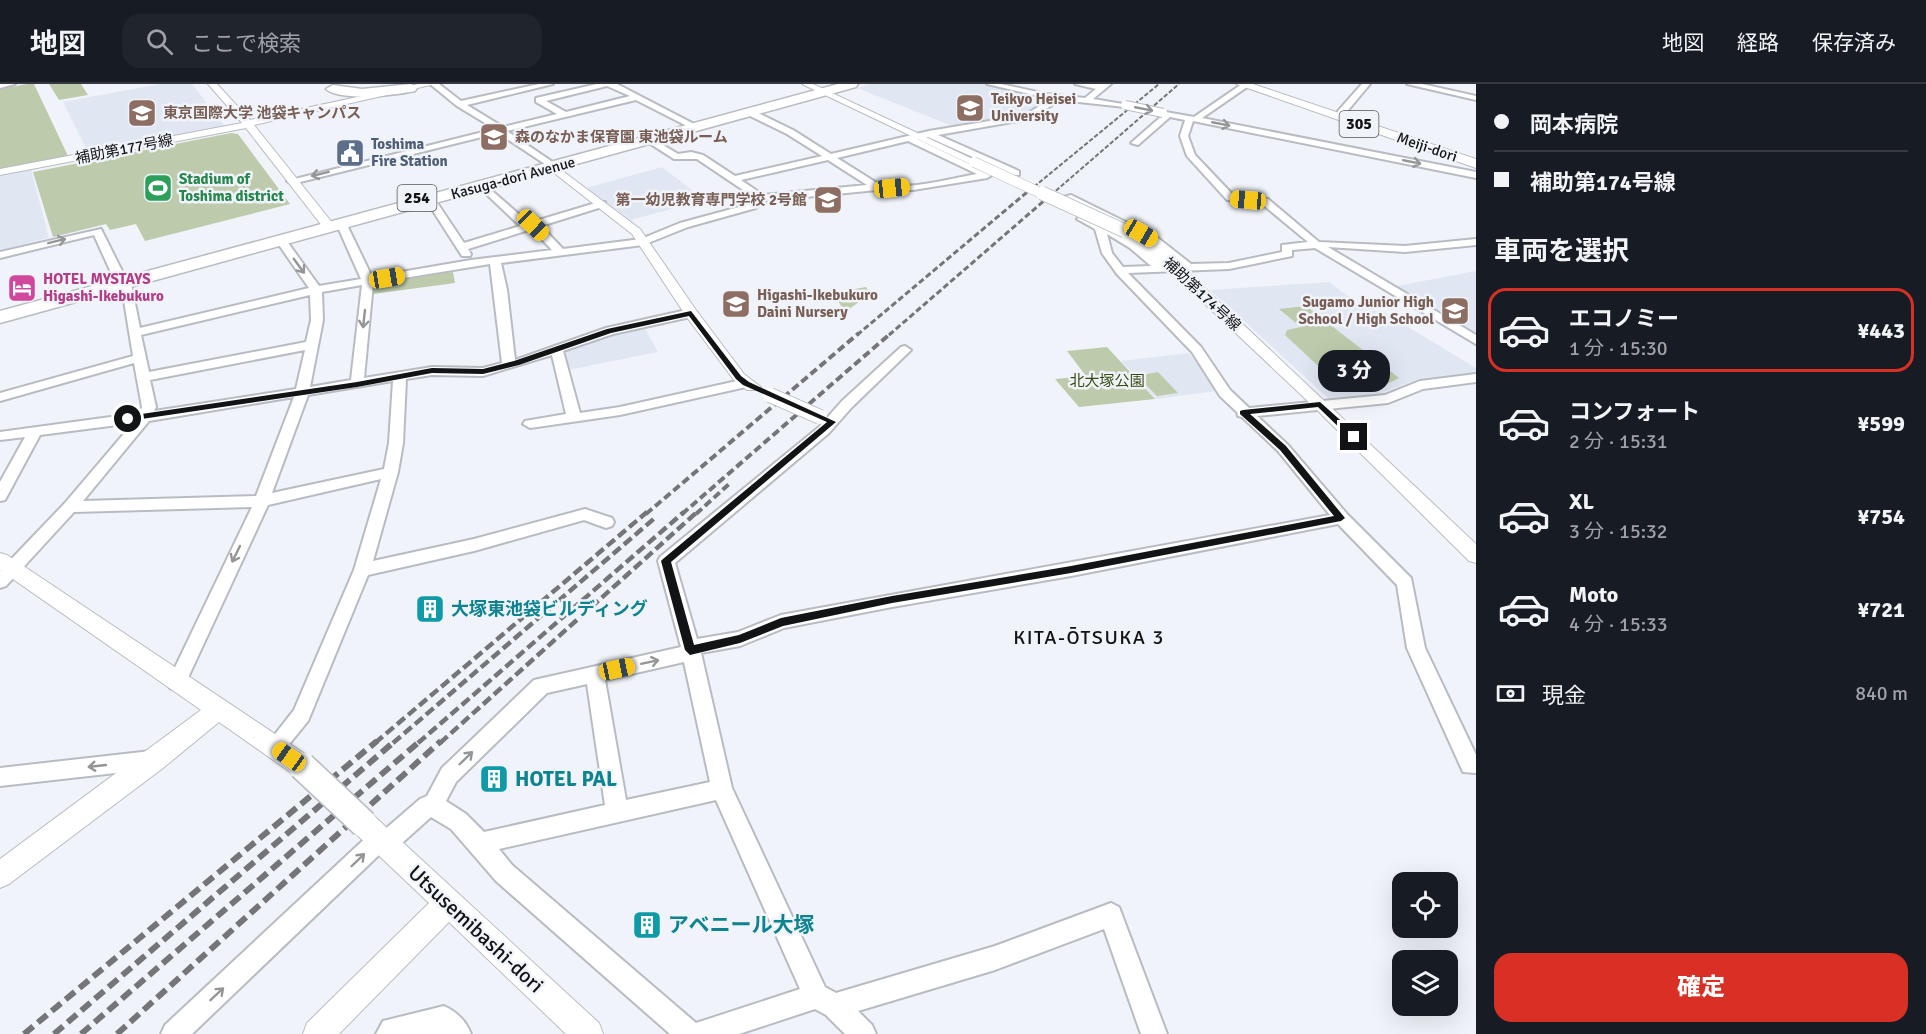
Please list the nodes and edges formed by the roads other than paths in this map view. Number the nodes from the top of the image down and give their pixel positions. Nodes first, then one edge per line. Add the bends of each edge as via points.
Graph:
1 (11, 84) edge
2 (212, 84) edge
3 (318, 84) edge
4 (432, 84) edge
5 (549, 84) edge
6 (609, 84) edge
7 (852, 84) edge
8 (991, 84) edge
9 (1079, 84) edge
10 (1247, 84) edge
11 (1366, 84) edge
12 (1411, 84) edge
13 (0, 86) edge
14 (1104, 86) edge
15 (329, 87) edge
16 (820, 87) edge
17 (410, 88) junction
18 (637, 97) junction
19 (1059, 97) junction
20 (1476, 98) edge
21 (1087, 100) junction
22 (344, 102) junction
23 (460, 104) junction
24 (751, 113) junction
25 (1341, 113) junction
26 (1166, 114) junction
27 (565, 115) junction
28 (1192, 118) junction
29 (248, 124) junction
30 (690, 124) junction
31 (501, 130) junction
32 (919, 136) junction
33 (650, 141) junction
34 (1135, 143) dead end
35 (830, 157) junction
36 (1476, 162) edge
37 (551, 165) junction
38 (0, 172) edge
39 (1016, 173) dead end
40 (1476, 175) edge
41 (735, 179) junction
42 (292, 181) junction
43 (483, 186) junction
44 (877, 187) junction
45 (1068, 197) dead end
46 (761, 198) junction
47 (431, 200) junction
48 (602, 204) junction
49 (1082, 219) dead end
50 (530, 225) junction
51 (333, 226) junction
52 (1100, 227) junction
53 (282, 242) junction
54 (642, 242) junction
55 (1476, 242) edge
56 (1317, 245) junction
57 (462, 247) junction
58 (559, 251) junction
59 (0, 255) edge
60 (495, 260) junction
61 (471, 263) junction
62 (1174, 267) junction
63 (1120, 270) junction
64 (122, 281) junction
65 (368, 281) junction
66 (316, 290) junction
67 (0, 311) edge
68 (691, 313) junction
69 (0, 317) edge
70 (135, 333) junction
71 (1476, 340) edge
72 (312, 345) junction
73 (556, 348) junction
74 (905, 350) dead end
75 (138, 358) junction
76 (509, 365) junction
77 (144, 376) junction
78 (400, 376) junction
79 (1476, 378) edge
80 (357, 384) junction
81 (750, 385) junction
82 (302, 393) junction
83 (0, 397) edge
84 (1320, 404) junction
85 (1243, 413) junction
86 (145, 417) junction
87 (574, 417) junction
88 (826, 419) junction
89 (530, 424) dead end
90 (35, 432) junction
91 (0, 436) edge
92 (391, 472) junction
93 (0, 496) edge
94 (262, 501) junction
95 (70, 507) junction
96 (1341, 518) junction
97 (606, 522) dead end
98 (1476, 556) edge
99 (4, 570) edge
100 (362, 570) junction
101 (690, 650) junction
102 (595, 673) junction
103 (177, 682) junction
104 (219, 709) junction
105 (275, 747) junction
106 (155, 760) junction
107 (1476, 764) edge
108 (0, 777) edge
109 (722, 789) junction
110 (433, 806) junction
111 (617, 811) junction
112 (376, 836) junction
113 (480, 843) junction
114 (0, 875) edge
115 (447, 903) junction
116 (826, 1001) junction
117 (174, 1034) edge
118 (318, 1034) edge
119 (389, 1034) edge
120 (458, 1034) edge
121 (588, 1034) edge
122 (689, 1034) edge
123 (701, 1034) edge
124 (863, 1034) edge
125 (1154, 1034) edge

1 - 13 street
2 - 29 street
3 - 22 highway
4 - 17 street, 補助第177号線
4 - 23 street
5 - 23 street
6 - 18 street
6 - 27 street via 539,100
7 - 16 highway, Kasuga-dori Avenue / 254
8 - 19 street
9 - 14 street
10 - 25 main road, Meiji-dori / 305
10 - 28 street
10 - 36 main road, Meiji-dori / 305
11 - 25 street
12 - 20 street
14 - 21 street
15 - 17 highway via 362,93
15 - 22 highway
16 - 24 highway, Kasuga-dori Avenue / 254
16 - 30 highway, Kasuga-dori Avenue / 254
16 - 32 street, 補助第174号線
17 - 22 street, 補助第177号線
18 - 27 street
18 - 30 street
19 - 21 street
19 - 32 street via 1027,117
21 -> 26 street, bridge
22 - 29 street, 補助第177号線
23 - 31 street
24 - 33 highway, Kasuga-dori Avenue / 254
24 - 35 street
25 - 36 main road, Meiji-dori / 305
26 - 28 street
26 - 34 street
27 - 31 street
28 -> 40 street
28 - 56 street via 1184,136 1191,156 1230,198 1265,201
29 - 38 street, 補助第177号線
29 - 42 street
30 - 37 highway, Kasuga-dori Avenue / 254
31 - 37 street
31 -> 42 street
32 - 35 street
32 - 39 street
32 - 44 street via 987,175
32 - 62 street, 補助第174号線, bridge via 1125,231
33 - 37 highway, Kasuga-dori Avenue / 254
33 - 41 street via 676,157 700,158
35 - 41 street
35 - 44 street
37 - 43 highway, Kasuga-dori Avenue / 254
37 - 48 street
37 - 51 highway, Kasuga-dori Avenue / 254
41 - 46 street
42 - 51 street
43 - 47 highway, Kasuga-dori Avenue / 254
43 - 50 street
44 - 46 street
45 - 62 street via 1154,240
46 - 54 street via 753,206 684,225
47 - 51 highway, Kasuga-dori Avenue / 254
47 - 57 street
48 - 50 street
48 - 54 street via 636,232
49 - 52 street
50 - 57 street
50 - 58 street
51 - 53 highway, Kasuga-dori Avenue / 254
51 - 64 highway, Kasuga-dori Avenue / 254
51 - 65 street
52 - 62 street
52 - 63 street via 1107,253
53 - 64 highway, Kasuga-dori Avenue / 254
53 -> 66 street
54 - 58 street
54 - 68 street
55 - 56 street via 1387,249
56 - 62 street via 1286,247 1288,254 1229,266
56 - 71 street
57 - 61 street
58 - 60 street
59 -> 64 street via 97,231
60 - 61 street
60 - 76 street
61 - 65 street
62 - 63 street
62 - 84 street, 補助第174号線
63 - 85 street via 1197,350
64 - 67 highway, Kasuga-dori Avenue / 254
64 - 69 highway, Kasuga-dori Avenue / 254
64 - 70 street
65 - 66 street
65 -> 80 street
66 - 70 street
66 - 72 street via 317,320
68 - 73 street
68 - 81 street via 739,377
70 - 75 street
72 - 77 street
72 - 82 street
73 - 76 street
73 - 87 street
74 - 88 street
75 - 77 street
75 - 83 street
76 - 78 street via 483,372 432,371
77 - 86 street via 149,407
78 - 80 street
78 - 92 street
79 - 84 street via 1420,385 1388,399
80 - 82 street
81 - 87 street
81 - 88 street, bridge
82 - 86 street
82 - 94 street
84 - 85 street
84 - 98 street, 補助第174号線
85 - 96 street via 1283,448
86 - 90 street
86 - 95 street
87 - 89 street
88 - 101 street via 666,561
90 - 91 street
90 - 93 street
92 - 94 street
92 - 100 street
94 - 95 street
94 -> 103 street
95 - 99 street
96 - 101 street via 781,622 740,639
96 - 107 street via 1405,583 1416,648 1470,765
97 - 100 street via 585,514 474,545
99 - 103 street, Utsusemibashi-dori
100 - 105 street via 301,715
102 -> 101 street
101 - 109 street
110 -> 102 street via 449,775 542,686
102 - 111 street
103 - 104 street, Utsusemibashi-dori
104 - 105 street, Utsusemibashi-dori
104 - 106 street
105 - 112 street, Utsusemibashi-dori, bridge via 302,766
106 -> 108 street
106 - 114 street
109 - 111 street
109 - 116 street
110 - 112 street
110 - 113 street
111 - 113 street
112 - 115 street, Utsusemibashi-dori
117 -> 112 street
113 - 122 street via 504,873
115 - 118 street
115 - 121 street, Utsusemibashi-dori
116 - 123 street
116 - 124 street
116 - 125 street via 995,958 1111,915
119 - 120 street via 392,1030 444,1018

